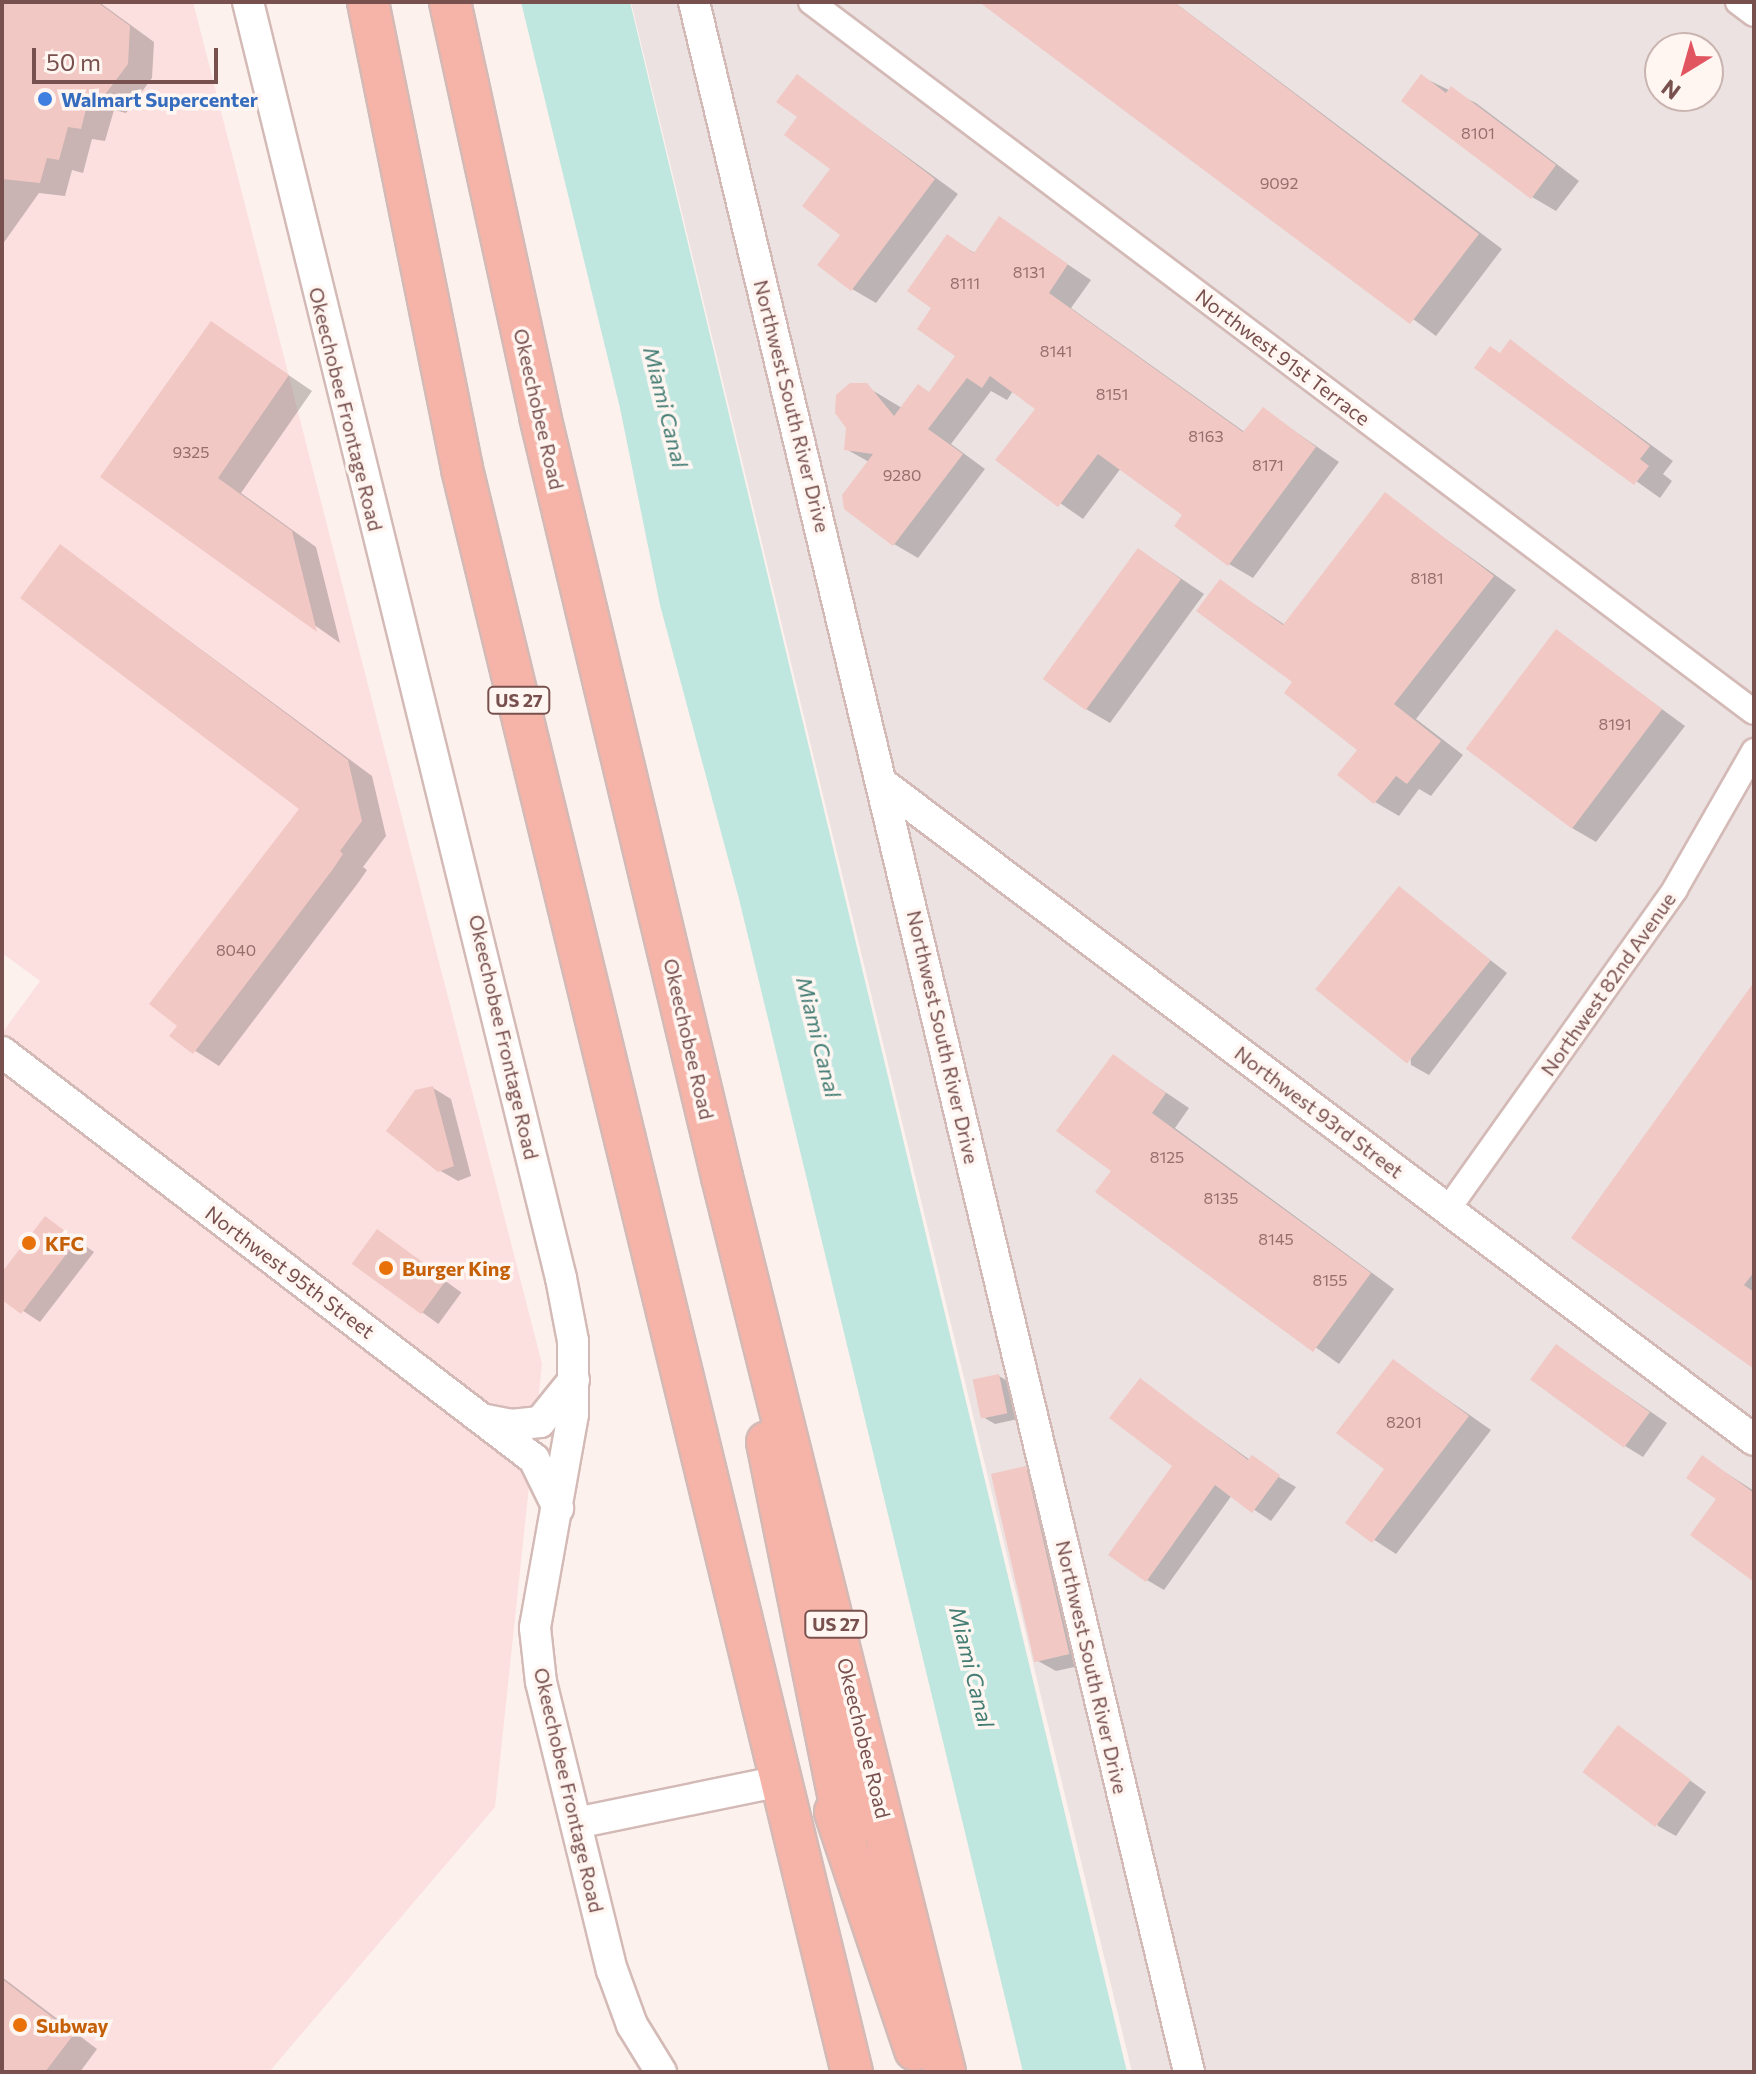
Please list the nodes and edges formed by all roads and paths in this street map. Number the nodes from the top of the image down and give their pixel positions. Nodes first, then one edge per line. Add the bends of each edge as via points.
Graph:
1 (248, 2) edge
2 (368, 2) edge
3 (450, 2) edge
4 (694, 2) edge
5 (811, 2) edge
6 (1738, 2) edge
7 (1754, 14) edge
8 (1754, 712) edge
9 (1754, 751) edge
10 (883, 784) junction
11 (2, 1052) edge
12 (722, 1177) junction
13 (1448, 1209) junction
14 (574, 1380) junction
15 (484, 1419) junction
16 (1754, 1440) edge
17 (558, 1508) junction
18 (813, 1689) junction
19 (781, 1781) junction
20 (576, 1823) junction
21 (847, 1837) junction
22 (661, 2072) edge
23 (852, 2072) edge
24 (922, 2072) edge
25 (945, 2072) edge
26 (1189, 2072) edge

1 - 14 street, Okeechobee Frontage Road via 335,374 488,967 561,1278
2 - 19 highway, US 27 via 462,469
3 - 12 highway, Okeechobee Road / US 27 via 540,416
4 - 10 street, Northwest South River Drive
5 - 8 street, Northwest 91st Terrace
6 - 7 street
9 - 13 street, Northwest 82nd Avenue via 1675,889
10 - 13 street, Northwest 93rd Street
10 - 26 street, Northwest South River Drive
11 - 15 street, Northwest 95th Street
12 - 18 highway
12 - 25 highway, Okeechobee Road / US 27
13 - 16 street, Northwest 93rd Street
14 - 15 street via 540,1422 511,1425
14 - 17 street, Okeechobee Frontage Road
15 - 17 street, Northwest 95th Street via 534,1459
17 - 20 street, Okeechobee Frontage Road via 535,1628 541,1682
18 - 19 highway via 809,1739
18 - 21 highway
19 - 20 street
19 - 21 highway via 804,1787 830,1805
19 - 23 highway, US 27
20 - 22 street, Okeechobee Frontage Road via 612,1970 632,2025
21 - 24 highway

